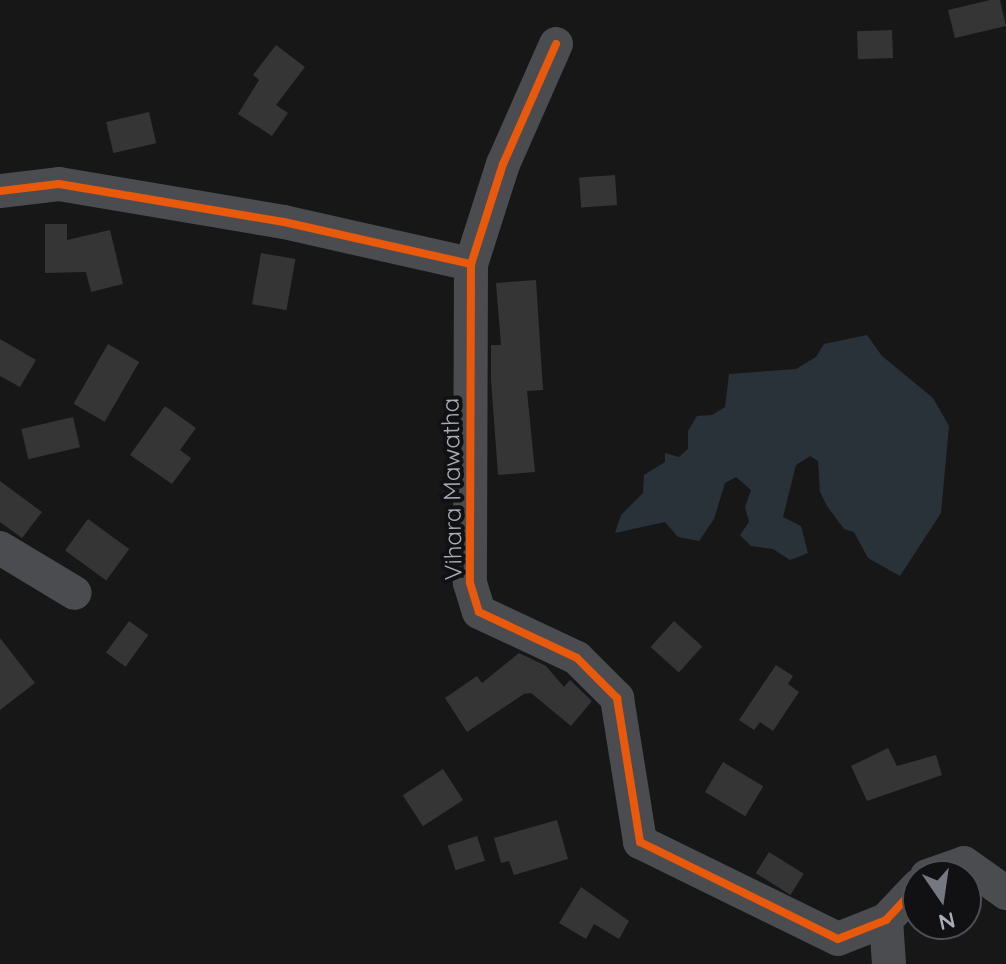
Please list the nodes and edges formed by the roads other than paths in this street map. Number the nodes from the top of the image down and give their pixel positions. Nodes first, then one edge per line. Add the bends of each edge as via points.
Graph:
1 (556, 44) dead end
2 (0, 191) edge
3 (471, 264) junction
4 (0, 548) edge
5 (75, 593) dead end
6 (982, 876) edge
7 (1006, 893) edge
8 (902, 903) edge
9 (886, 920) junction
10 (889, 964) edge

1 - 3 street, Vihara Mawatha via 503,164
2 - 3 street via 59,184 284,222
3 - 9 street, Vihara Mawatha via 470,583 479,612 577,658 617,698 640,842 838,939
4 - 5 street
6 - 7 street
8 - 9 street, Vihara Mawatha
9 - 10 street

